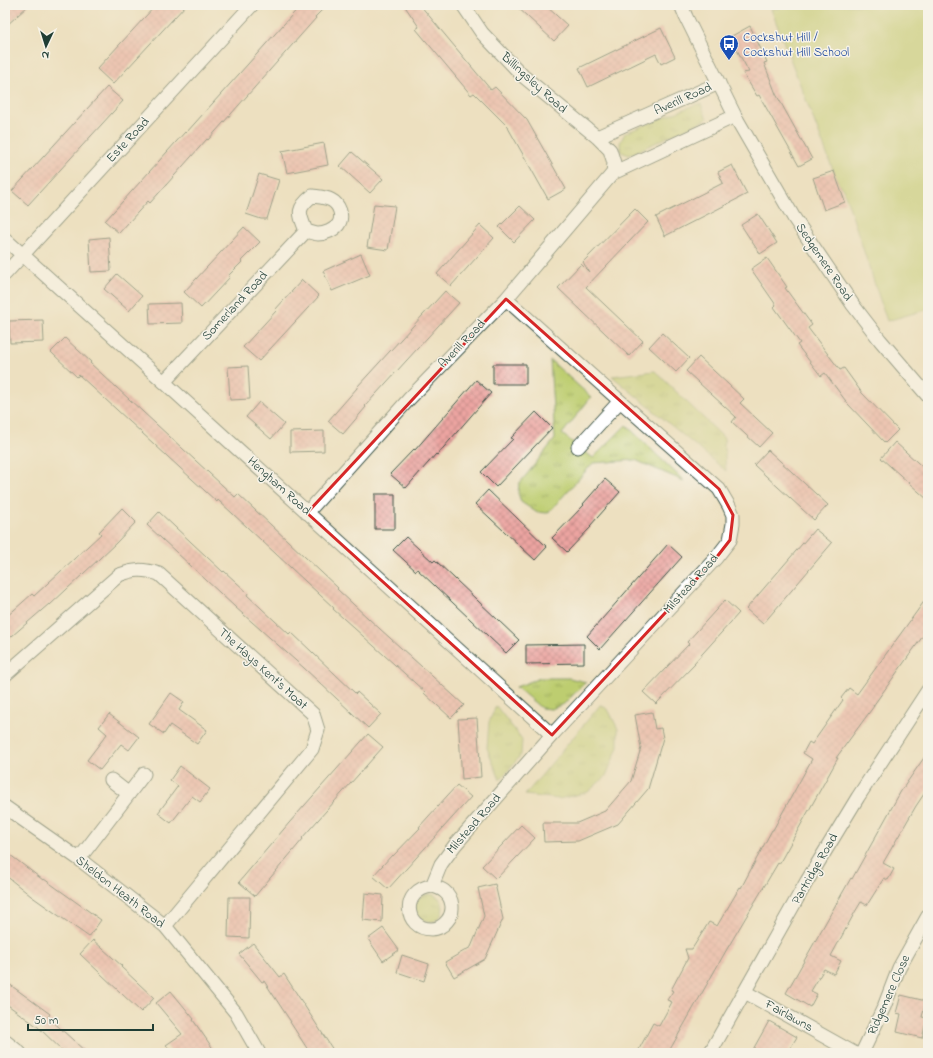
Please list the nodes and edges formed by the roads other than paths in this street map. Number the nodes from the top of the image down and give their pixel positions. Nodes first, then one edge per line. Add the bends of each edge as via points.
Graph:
1 (252, 5) edge
2 (463, 5) edge
3 (681, 5) edge
4 (719, 83) junction
5 (735, 116) junction
6 (597, 137) junction
7 (613, 173) junction
8 (306, 231) dead end
9 (5, 239) edge
10 (22, 255) junction
11 (5, 274) edge
12 (506, 299) junction
13 (164, 382) junction
14 (928, 396) edge
15 (620, 401) junction
16 (578, 447) dead end
17 (307, 513) junction
18 (5, 675) edge
19 (928, 690) edge
20 (552, 735) junction
21 (144, 774) dead end
22 (111, 780) dead end
23 (129, 794) junction
24 (5, 807) edge
25 (79, 859) junction
26 (432, 886) dead end
27 (928, 916) edge
28 (165, 926) junction
29 (745, 992) junction
30 (5, 1041) edge
31 (20, 1053) edge
32 (259, 1053) edge
33 (710, 1053) edge
34 (854, 1053) edge
35 (862, 1053) edge

1 - 10 street, Este Road
2 - 6 street, Billingsley Road via 482,33 523,76
3 - 4 street, Sedgemere Road
4 - 5 street, Sedgemere Road
4 - 6 street, Averill Road
5 - 7 street, Averill Road
5 - 14 street, Sedgemere Road via 794,218 853,305
6 - 7 street via 610,150 614,163
7 - 12 street, Averill Road
8 - 13 street, Somerland Road
9 - 10 street, Hengham Road
10 - 11 street, Este Road
10 - 13 street, Hengham Road
12 - 15 street, Milstead Road
12 - 17 street, Averill Road via 409,399
13 - 17 street, Hengham Road
15 - 16 street
15 - 20 street, Milstead Road via 719,489 733,514 730,540
17 - 20 street, Hengham Road
18 - 28 street, The Hays Kent's Moat via 120,575 140,569 160,574 313,714 318,730 312,749
19 - 29 street, Partridge Road via 807,881
20 - 26 street, Milstead Road via 455,845 441,864
21 - 23 street
22 - 23 street
23 - 25 street
24 - 25 street, Sheldon Heath Road
25 - 28 street, Sheldon Heath Road
27 - 35 street, Ridgemere Close via 899,968
28 - 32 street, Sheldon Heath Road via 236,1013
29 - 33 street, Partridge Road
29 - 34 street, Fairlawns
30 - 31 street

